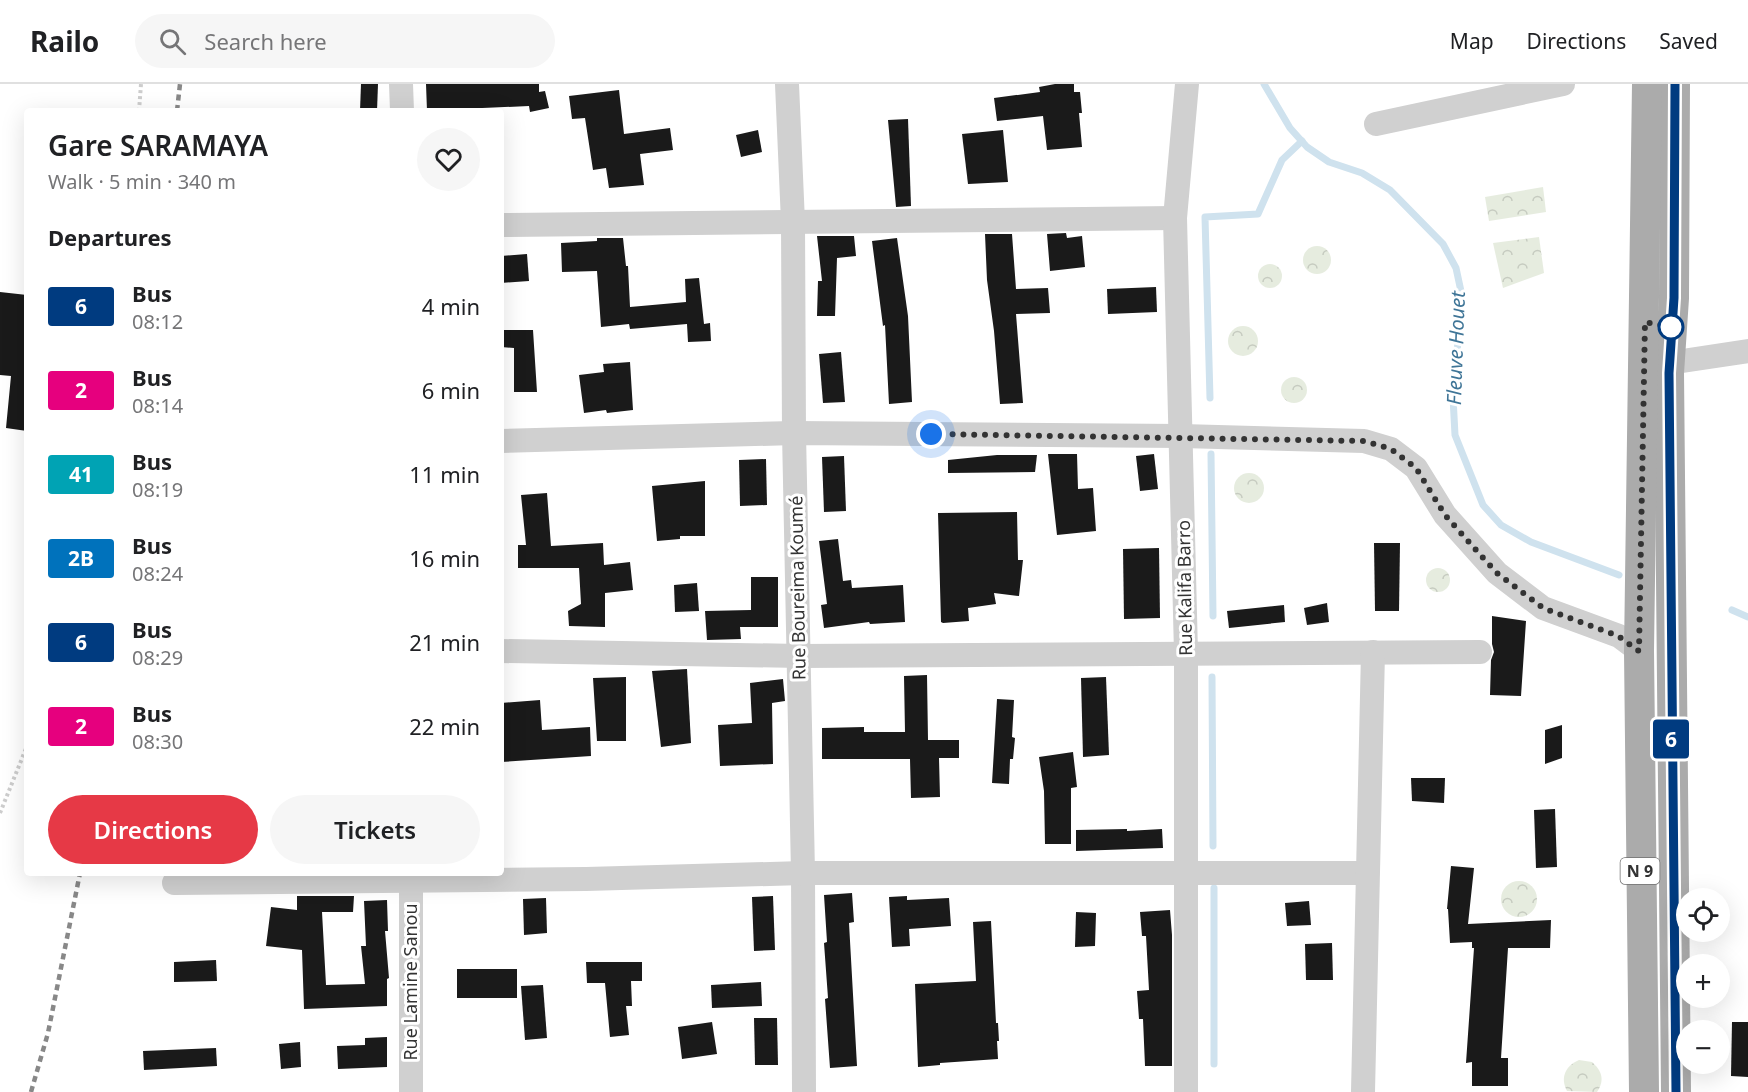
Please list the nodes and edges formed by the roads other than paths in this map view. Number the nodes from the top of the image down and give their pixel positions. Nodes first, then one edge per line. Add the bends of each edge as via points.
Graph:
1 (401, 84) edge
2 (788, 84) edge
3 (1187, 84) edge
4 (1563, 84) edge
5 (1647, 84) edge
6 (1675, 84) edge
7 (402, 108) edge
8 (1376, 124) dead end
9 (1175, 218) junction
10 (793, 222) junction
11 (504, 225) edge
12 (1748, 351) edge
13 (1669, 363) junction
14 (794, 433) junction
15 (1182, 436) junction
16 (504, 441) edge
17 (504, 651) edge
18 (1639, 651) junction
19 (1373, 652) junction
20 (1480, 652) dead end
21 (1186, 653) junction
22 (800, 656) junction
23 (803, 873) junction
24 (1186, 873) junction
25 (1367, 873) junction
26 (411, 877) edge
27 (174, 883) dead end
28 (411, 1092) edge
29 (804, 1092) edge
30 (1186, 1092) edge
31 (1363, 1092) edge
32 (1644, 1092) edge
33 (1676, 1092) edge

1 - 7 street
2 - 10 street, Rue Boureima Koumé
3 - 9 street, Rue Kalifa Barro
4 - 8 street
5 - 18 main road, N 9
6 - 13 main road, N 9 via 1674,298
9 - 10 street
9 - 15 street, Rue Kalifa Barro
10 - 11 street
10 - 14 street, Rue Boureima Koumé
12 - 13 street
13 - 33 main road, N 9
14 - 15 street
14 - 16 street
14 - 22 street, Rue Boureima Koumé
15 - 18 street via 1364,441 1391,449 1416,468 1445,515 1497,573 1543,608 1618,636
15 - 21 street, Rue Kalifa Barro
17 - 22 street
18 - 32 main road, N 9
19 - 20 street
19 - 21 street
19 - 25 street
21 - 22 street
21 - 24 street, Rue Kalifa Barro
22 - 23 street, Rue Boureima Koumé
23 - 24 street
23 - 26 street via 585,879
23 - 29 street, Rue Boureima Koumé
24 - 25 street
24 - 30 street, Rue Kalifa Barro
25 - 31 street
26 - 27 street
26 - 28 street, Rue Lamine Sanou

